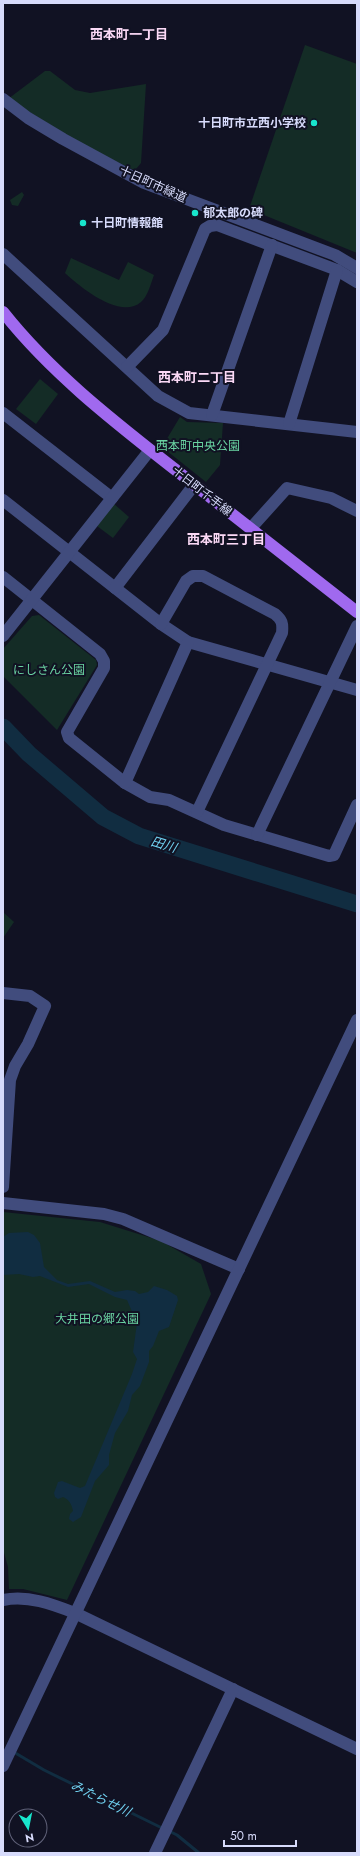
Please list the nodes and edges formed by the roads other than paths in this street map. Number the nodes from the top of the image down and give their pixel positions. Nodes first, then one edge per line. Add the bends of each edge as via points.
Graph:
1 (3, 100) edge
2 (272, 245) junction
3 (3, 254) edge
4 (357, 268) edge
5 (337, 270) junction
6 (357, 282) edge
7 (3, 312) edge
8 (127, 367) junction
9 (3, 413) edge
10 (212, 415) junction
11 (289, 424) junction
12 (357, 432) edge
13 (150, 450) junction
14 (194, 485) junction
15 (112, 498) junction
16 (3, 500) edge
17 (357, 511) edge
18 (251, 528) junction
19 (69, 552) junction
20 (3, 577) edge
21 (115, 588) junction
22 (32, 600) junction
23 (357, 612) edge
24 (161, 624) junction
25 (357, 626) edge
26 (3, 636) edge
27 (188, 642) junction
28 (267, 663) junction
29 (330, 681) junction
30 (357, 690) edge
31 (124, 783) junction
32 (357, 805) edge
33 (197, 812) junction
34 (257, 835) junction
35 (3, 993) edge
36 (357, 1020) edge
37 (3, 1187) edge
38 (3, 1203) edge
39 (239, 1269) junction
40 (3, 1600) edge
41 (75, 1613) junction
42 (233, 1689) junction
43 (357, 1749) edge
44 (3, 1766) edge
45 (155, 1853) edge

1 - 4 street, 十日町市緑道 via 28,118 144,182 335,255
2 - 5 street
2 - 8 street via 217,225 205,229 163,330
2 - 10 street
3 - 8 street
5 - 6 street
5 - 11 street
7 - 13 main road, 十日町千手線 via 22,336 57,371
8 - 10 street via 158,396 189,413
9 - 15 street
10 - 11 street
11 - 12 street
13 - 14 main road, 十日町千手線
13 - 15 street
14 - 18 main road, 十日町千手線
14 - 21 street
15 - 19 street
16 - 19 street
17 - 18 street via 332,498 287,488
18 - 23 main road, 十日町千手線
19 - 21 street
19 - 22 street
20 - 22 street
21 - 24 street
22 - 26 street
22 - 31 street via 100,654 104,661 104,668 67,732 69,738
24 - 27 street
24 - 28 street via 186,581 193,576 203,576 281,619 282,633
25 - 29 street
27 - 28 street
27 - 31 street
28 - 29 street
28 - 33 street
29 - 30 street
29 - 34 street
31 - 33 street via 150,797 169,800
32 - 34 street via 334,855 329,856
33 - 34 street via 224,825
35 - 37 street via 30,996 44,1006 10,1080
36 - 39 street
38 - 39 street via 123,1219
39 - 41 street
40 - 41 street via 12,1598 47,1602
41 - 42 street
41 - 44 street
42 - 43 street
42 - 45 street

